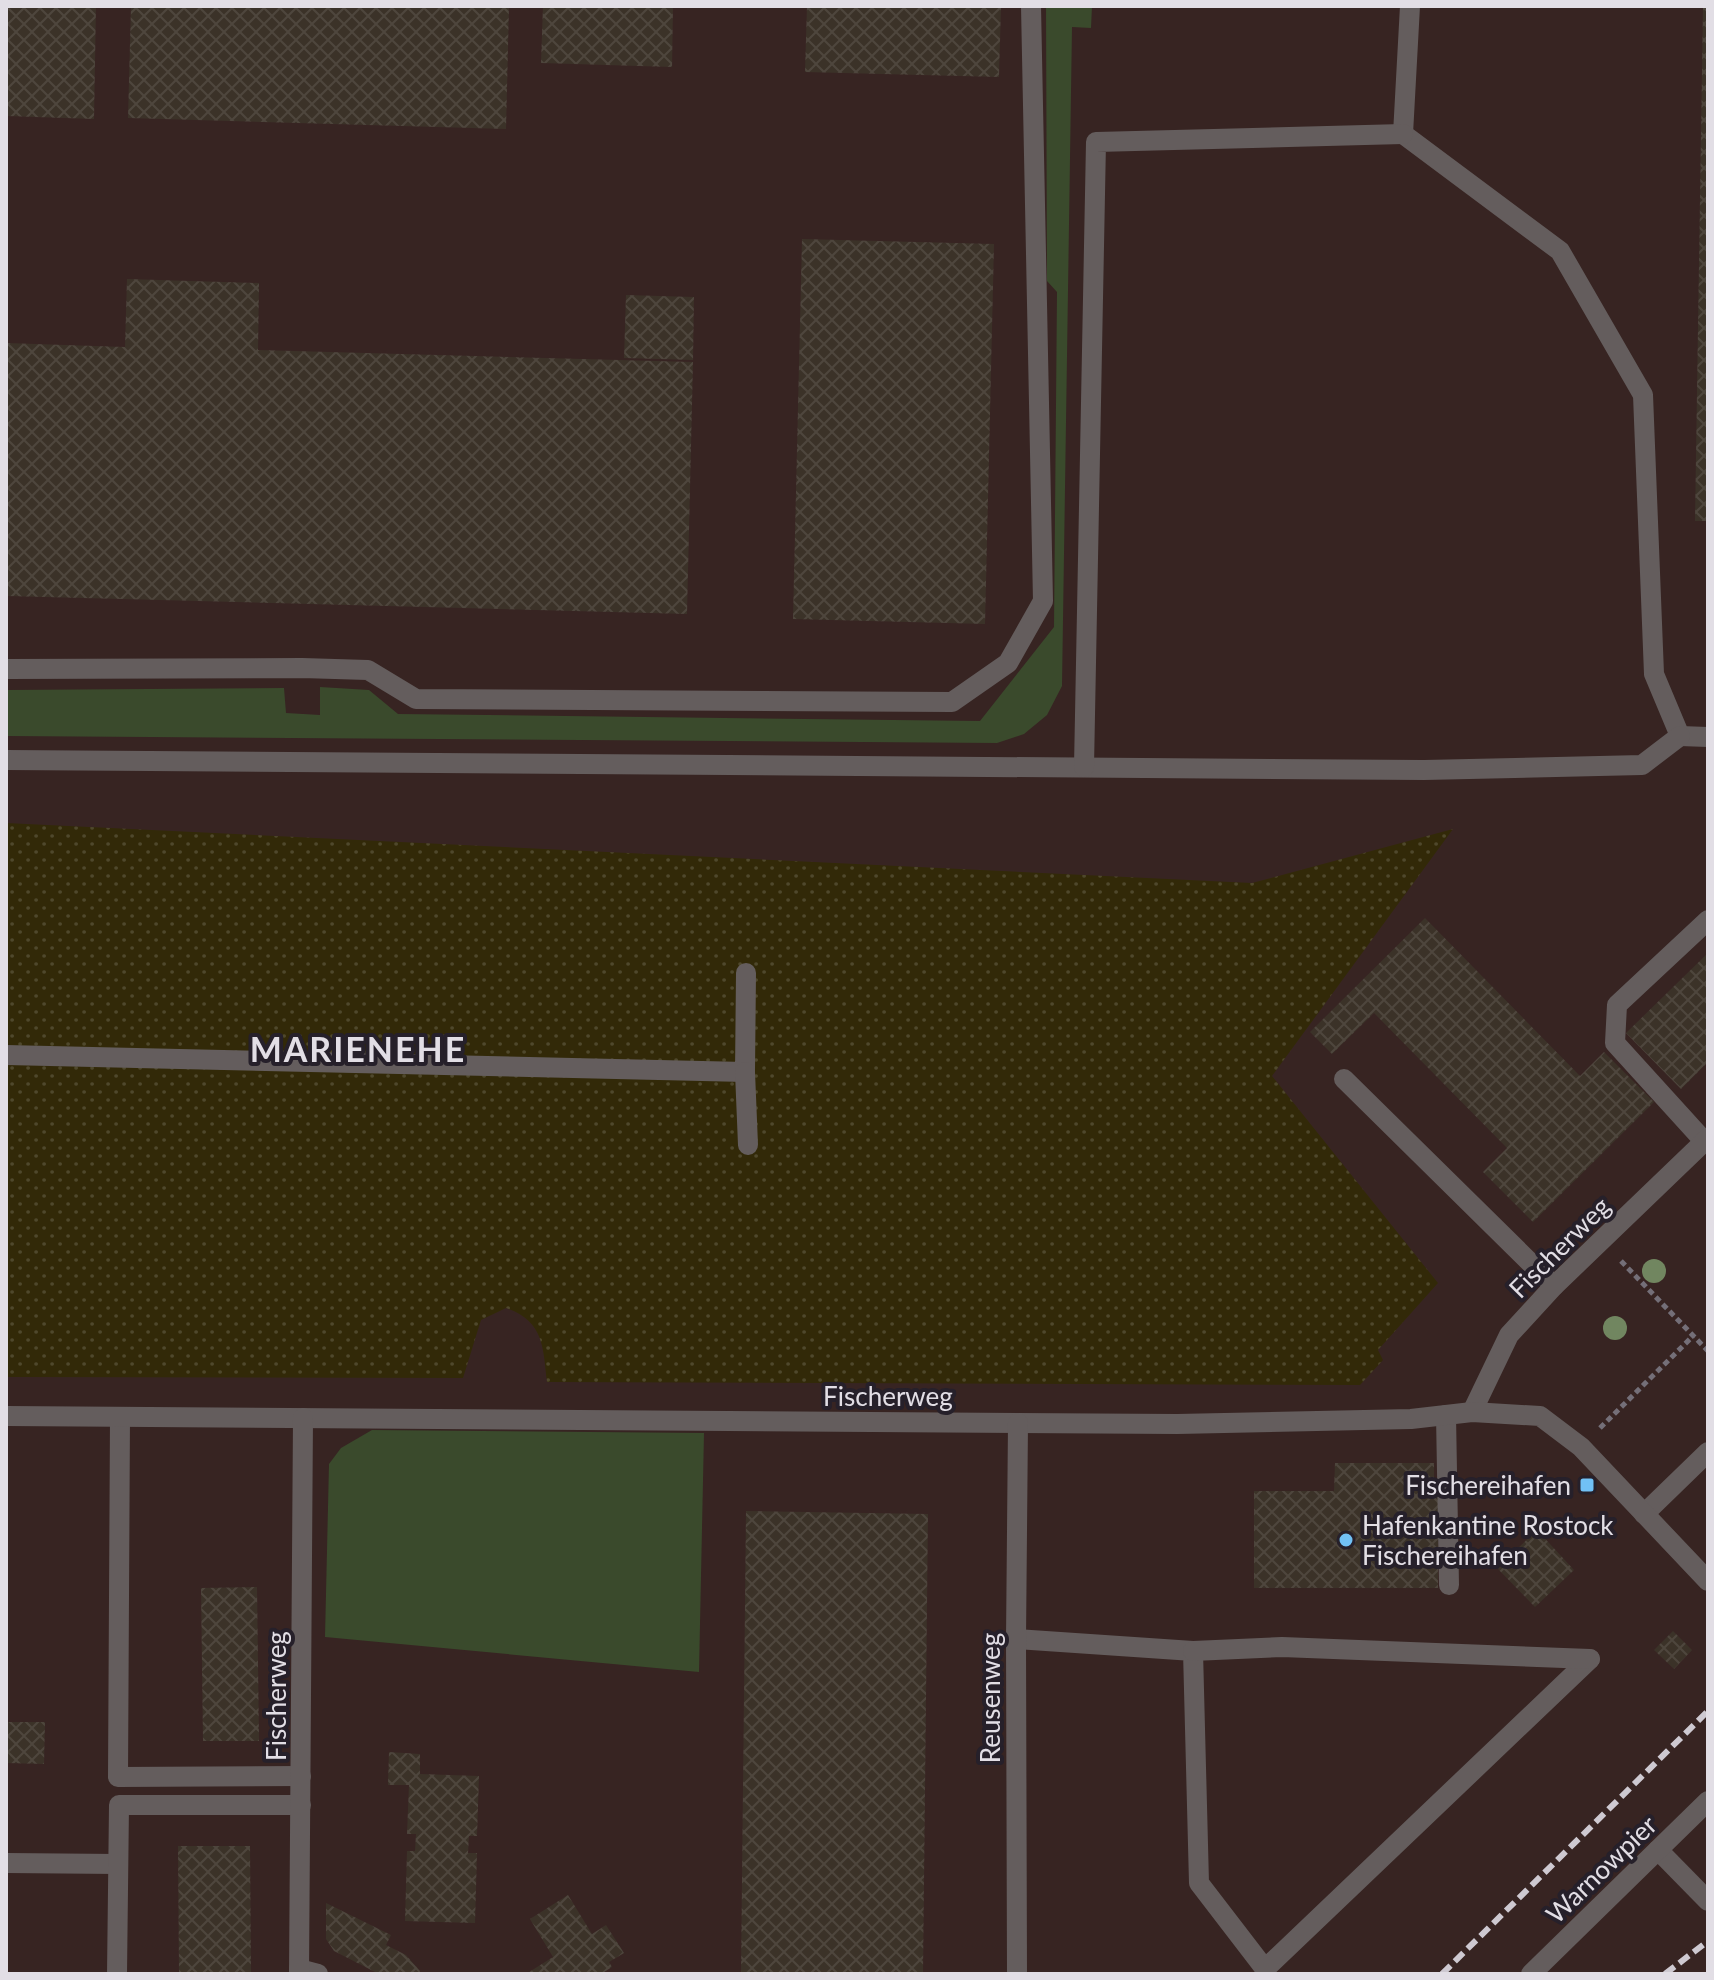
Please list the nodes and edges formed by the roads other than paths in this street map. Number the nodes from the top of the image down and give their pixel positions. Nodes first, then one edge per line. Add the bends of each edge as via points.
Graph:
1 (1031, 6) edge
2 (1410, 6) edge
3 (1403, 134) junction
4 (6, 669) edge
5 (1680, 736) junction
6 (1708, 737) edge
7 (6, 760) edge
8 (1084, 767) junction
9 (1708, 920) edge
10 (746, 973) dead end
11 (6, 1055) edge
12 (745, 1072) junction
13 (1344, 1079) dead end
14 (1706, 1140) edge
15 (748, 1145) dead end
16 (1554, 1286) junction
17 (1472, 1412) junction
18 (1446, 1415) junction
19 (6, 1416) edge
20 (120, 1417) junction
21 (303, 1418) junction
22 (1018, 1423) junction
23 (1708, 1452) edge
24 (1644, 1514) junction
25 (1708, 1581) edge
26 (1449, 1585) dead end
27 (1016, 1639) junction
28 (1193, 1651) junction
29 (301, 1776) junction
30 (1708, 1801) edge
31 (301, 1805) junction
32 (1658, 1850) junction
33 (6, 1863) edge
34 (118, 1864) junction
35 (1708, 1901) edge
36 (306, 1972) edge
37 (117, 1974) edge
38 (1017, 1974) edge
39 (1531, 1974) edge

1 - 4 street via 1043,601 1008,663 952,702 416,699 368,670
2 - 3 street
3 - 5 street via 1560,251 1643,395 1654,674
3 - 8 street via 1096,142
5 - 6 street
5 - 8 street via 1642,765 1424,770
7 - 8 street
9 - 14 street via 1617,1005 1615,1043
10 - 12 street
11 - 12 street
12 - 15 street
13 - 16 street
14 - 16 street, Fischerweg
16 - 17 street, Fischerweg via 1509,1335
17 - 18 street, Fischerweg
17 - 24 street, Fischerweg via 1540,1416 1581,1447
18 - 22 street, Fischerweg
18 - 26 street
19 - 20 street, Fischerweg
20 - 21 street, Fischerweg
20 - 29 street via 118,1777
21 - 22 street, Fischerweg
21 - 29 street, Fischerweg
22 - 27 street, Reusenweg
23 - 24 street
24 - 25 street, Fischerweg
27 - 28 street
27 - 38 street, Reusenweg
28 - 28 street via 1199,1883 1265,1969 1590,1659 1282,1647
29 - 31 street, Fischerweg
30 - 32 street, Warnowpier
31 - 34 street via 119,1805
31 - 36 street, Fischerweg
32 - 35 street
32 - 39 street, Warnowpier
33 - 34 street
34 - 37 street

